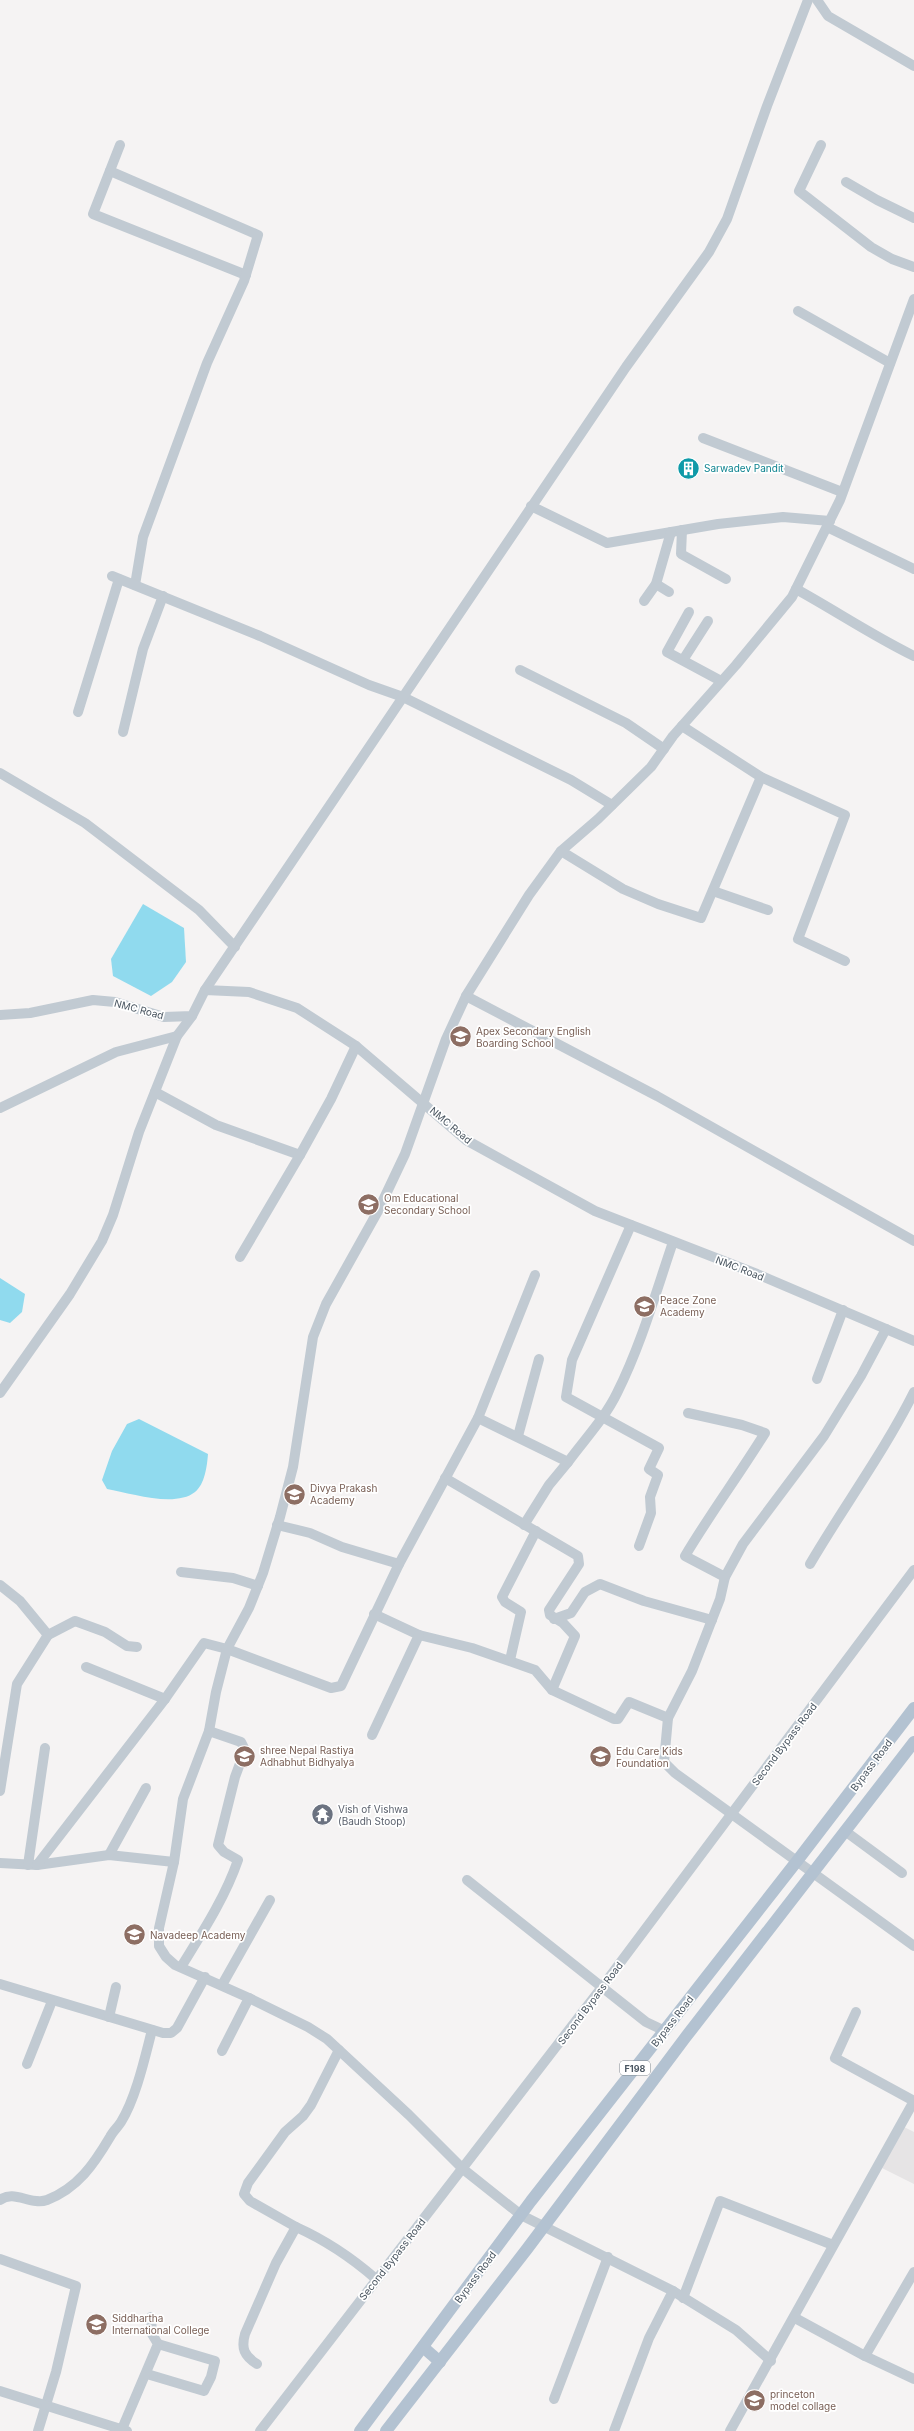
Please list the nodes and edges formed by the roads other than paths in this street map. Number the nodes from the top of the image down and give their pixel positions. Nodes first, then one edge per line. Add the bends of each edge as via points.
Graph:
1 (808, 0) edge
2 (817, 0) edge
3 (914, 66) edge
4 (120, 145) dead end
5 (821, 145) dead end
6 (110, 171) junction
7 (846, 182) dead end
8 (914, 218) edge
9 (914, 267) edge
10 (246, 275) junction
11 (914, 299) edge
12 (798, 311) dead end
13 (890, 363) junction
14 (703, 438) dead end
15 (842, 492) junction
16 (532, 506) junction
17 (829, 524) junction
18 (682, 530) junction
19 (672, 532) junction
20 (914, 569) edge
21 (726, 579) dead end
22 (656, 584) junction
23 (135, 585) junction
24 (796, 589) junction
25 (669, 592) dead end
26 (163, 596) junction
27 (644, 601) dead end
28 (689, 612) dead end
29 (708, 621) dead end
30 (914, 656) edge
31 (683, 660) junction
32 (520, 670) dead end
33 (721, 681) junction
34 (403, 697) junction
35 (78, 712) dead end
36 (682, 726) junction
37 (123, 732) dead end
38 (664, 749) junction
39 (0, 772) edge
40 (761, 777) junction
41 (612, 805) junction
42 (561, 852) junction
43 (713, 891) junction
44 (768, 910) dead end
45 (235, 947) junction
46 (844, 961) dead end
47 (205, 990) junction
48 (466, 996) junction
49 (0, 1015) edge
50 (192, 1016) junction
51 (177, 1036) junction
52 (356, 1046) junction
53 (155, 1092) junction
54 (423, 1101) junction
55 (0, 1108) edge
56 (300, 1155) junction
57 (631, 1225) junction
58 (914, 1241) edge
59 (673, 1242) junction
60 (240, 1257) dead end
61 (535, 1275) dead end
62 (843, 1310) junction
63 (886, 1329) junction
64 (914, 1341) edge
65 (539, 1359) dead end
66 (817, 1379) dead end
67 (914, 1392) edge
68 (0, 1393) edge
69 (688, 1413) dead end
70 (603, 1416) junction
71 (478, 1418) junction
72 (518, 1436) junction
73 (568, 1462) junction
74 (445, 1478) junction
75 (277, 1525) junction
76 (524, 1525) junction
77 (536, 1531) junction
78 (640, 1546) dead end
79 (399, 1564) junction
80 (810, 1564) dead end
81 (914, 1570) edge
82 (182, 1572) dead end
83 (725, 1577) junction
84 (0, 1585) edge
85 (258, 1586) junction
86 (374, 1614) junction
87 (554, 1619) junction
88 (712, 1620) junction
89 (48, 1635) junction
90 (418, 1635) junction
91 (137, 1647) dead end
92 (227, 1649) junction
93 (510, 1660) junction
94 (86, 1667) dead end
95 (552, 1690) junction
96 (165, 1699) junction
97 (914, 1708) edge
98 (668, 1718) junction
99 (209, 1731) junction
100 (372, 1735) dead end
101 (914, 1742) edge
102 (45, 1748) dead end
103 (1, 1779) edge
104 (146, 1788) dead end
105 (0, 1791) edge
106 (732, 1814) junction
107 (845, 1831) junction
108 (109, 1855) junction
109 (797, 1861) junction
110 (174, 1862) junction
111 (0, 1863) edge
112 (32, 1865) junction
113 (812, 1873) junction
114 (902, 1873) dead end
115 (468, 1880) dead end
116 (270, 1900) dead end
117 (914, 1946) edge
118 (181, 1967) junction
119 (205, 1977) junction
120 (0, 1984) edge
121 (222, 1985) junction
122 (116, 1986) dead end
123 (602, 1987) junction
124 (249, 1998) junction
125 (52, 2001) junction
126 (856, 2012) dead end
127 (109, 2017) junction
128 (152, 2030) junction
129 (664, 2030) junction
130 (339, 2050) junction
131 (222, 2051) dead end
132 (27, 2064) dead end
133 (463, 2169) junction
134 (0, 2200) edge
135 (521, 2216) junction
136 (296, 2226) junction
137 (543, 2228) junction
138 (833, 2245) junction
139 (608, 2257) junction
140 (0, 2259) edge
141 (914, 2272) edge
142 (376, 2279) junction
143 (673, 2291) junction
144 (683, 2298) junction
145 (151, 2317) dead end
146 (795, 2318) junction
147 (158, 2344) junction
148 (423, 2347) junction
149 (865, 2356) junction
150 (771, 2361) junction
151 (440, 2362) junction
152 (257, 2364) dead end
153 (147, 2374) junction
154 (914, 2379) edge
155 (0, 2391) edge
156 (554, 2399) dead end
157 (46, 2405) junction
158 (125, 2430) edge
159 (38, 2431) edge
160 (260, 2431) edge
161 (360, 2431) edge
162 (386, 2431) edge
163 (614, 2431) edge
164 (730, 2431) edge

1 - 16 street via 724,226 709,252 626,367
2 - 3 street via 828,16
4 - 6 street
5 - 9 street via 799,191 871,247 892,259
6 - 10 street via 258,235
6 - 10 street via 93,214
7 - 8 street
10 - 23 street via 207,364 143,538
11 - 13 street
12 - 13 street
13 - 15 street
14 - 15 street
15 - 17 street
16 - 19 street via 607,543
16 - 34 street
17 - 18 street via 783,517
17 - 20 street
17 - 24 street
18 - 19 street
18 - 21 street via 682,554
19 - 22 street
22 - 25 street
22 - 27 street
23 - 26 street
23 - 35 street via 115,577
24 - 30 street via 852,620 873,636
24 - 33 street via 768,627
26 - 34 street via 260,636 369,686
26 - 37 street via 143,649
28 - 31 street via 667,652
29 - 31 street
31 - 33 street
32 - 38 street via 626,723
33 - 36 street
34 - 41 street via 571,780
34 - 45 street
36 - 38 street
36 - 40 street
38 - 41 street via 652,767
39 - 45 street via 85,823 199,910
40 - 43 street
40 - 46 street via 845,815 798,939
41 - 42 street
42 - 43 street via 623,889 701,918
42 - 48 street via 529,895
43 - 44 street
45 - 47 street
47 - 50 street
47 - 52 street, NMC Road via 248,992 297,1008
48 - 54 street via 446,1039
48 - 58 street via 657,1096
49 - 50 street, NMC Road via 30,1013 93,1000 115,1002 164,1017
50 - 51 street
51 - 53 street
51 - 55 street via 116,1052
52 - 54 street, NMC Road
52 - 56 street
53 - 56 street via 216,1125
53 - 68 street via 102,1241 70,1294
54 - 57 street, NMC Road via 466,1140 595,1211
54 - 75 street via 405,1154 378,1211 326,1304 313,1337 293,1467
56 - 60 street
57 - 59 street, NMC Road
57 - 70 street via 572,1360 566,1397
59 - 62 street, NMC Road
59 - 70 street via 640,1338 617,1393
61 - 71 street
62 - 63 street, NMC Road
62 - 66 street
63 - 64 street, NMC Road
63 - 83 street via 824,1436 743,1544
65 - 72 street
67 - 80 street via 894,1429
69 - 83 street via 755,1428 764,1433 685,1556
70 - 73 street
70 - 78 street via 659,1448 650,1469 658,1476 650,1497 651,1513
71 - 72 street
71 - 74 street
72 - 73 street
73 - 76 street via 549,1485
74 - 76 street
74 - 79 street
75 - 79 street via 310,1533 342,1547
75 - 85 street
76 - 77 street
77 - 87 street via 574,1554 579,1560 549,1610
77 - 93 street via 502,1598 504,1602 521,1612
79 - 86 street
81 - 106 street, Second Bypass Road
82 - 85 street via 233,1578
83 - 88 street
84 - 89 street via 20,1601
85 - 92 street
86 - 90 street
86 - 92 street via 338,1688 331,1688
87 - 88 street via 571,1613 584,1592 600,1584 644,1601
87 - 95 street via 563,1623 575,1636
88 - 98 street via 692,1671
89 - 91 street via 75,1621 105,1632 127,1646
89 - 103 street via 17,1684
90 - 93 street
90 - 100 street
92 - 96 street via 204,1643
92 - 99 street
93 - 95 street via 536,1670
94 - 96 street
95 - 98 street via 614,1719 618,1719 629,1702
96 - 112 street
97 - 109 main road, Bypass Road / F198
98 - 106 street via 664,1762 675,1773
99 - 110 street via 183,1799
99 - 118 street via 241,1742 245,1750 235,1777 218,1844 224,1852 238,1860 220,1900
101 - 107 main road, Bypass Road / F198
102 - 112 street
103 - 105 street
104 - 108 street
106 - 109 street
106 - 123 street, Second Bypass Road
107 - 113 main road, Bypass Road / F198
107 - 114 street
108 - 110 street
108 - 112 street
109 - 113 street
109 - 129 main road, Bypass Road / F198
110 - 118 street via 159,1928 159,1946 166,1957
111 - 112 street
113 - 117 street
113 - 137 main road, Bypass Road / F198
115 - 123 street
116 - 121 street
118 - 119 street
119 - 121 street
119 - 128 street via 177,2028 171,2033
120 - 125 street
121 - 124 street
122 - 127 street
123 - 129 street via 646,2022
123 - 133 street, Second Bypass Road
124 - 130 street via 308,2027
124 - 131 street
125 - 127 street
125 - 132 street
126 - 138 street via 835,2058 914,2101
127 - 128 street
128 - 134 street via 136,2085 121,2122 94,2163 69,2188 46,2201 38,2202 9,2196
129 - 135 main road, Bypass Road / F198
130 - 133 street
130 - 136 street via 311,2105 285,2132 248,2183 244,2194 250,2201
133 - 135 street
133 - 142 street, Second Bypass Road
135 - 137 street
135 - 148 main road, Bypass Road / F198
136 - 142 street via 356,2261
136 - 152 street via 276,2263 245,2334 242,2346 245,2354
137 - 139 street
137 - 151 main road, Bypass Road / F198
138 - 144 street via 720,2202
138 - 146 street
139 - 143 street
139 - 156 street
140 - 157 street via 76,2286
141 - 149 street
142 - 160 street, Second Bypass Road
143 - 144 street
143 - 163 street via 649,2338
144 - 150 street via 736,2330
145 - 147 street via 152,2334
146 - 149 street
146 - 150 street
147 - 153 street
147 - 153 street via 215,2361 211,2377 204,2391
148 - 151 main road
148 - 161 main road, Bypass Road / F198
149 - 154 street
150 - 164 street
151 - 162 main road, Bypass Road / F198
153 - 158 street
155 - 157 street
157 - 158 street
157 - 159 street

